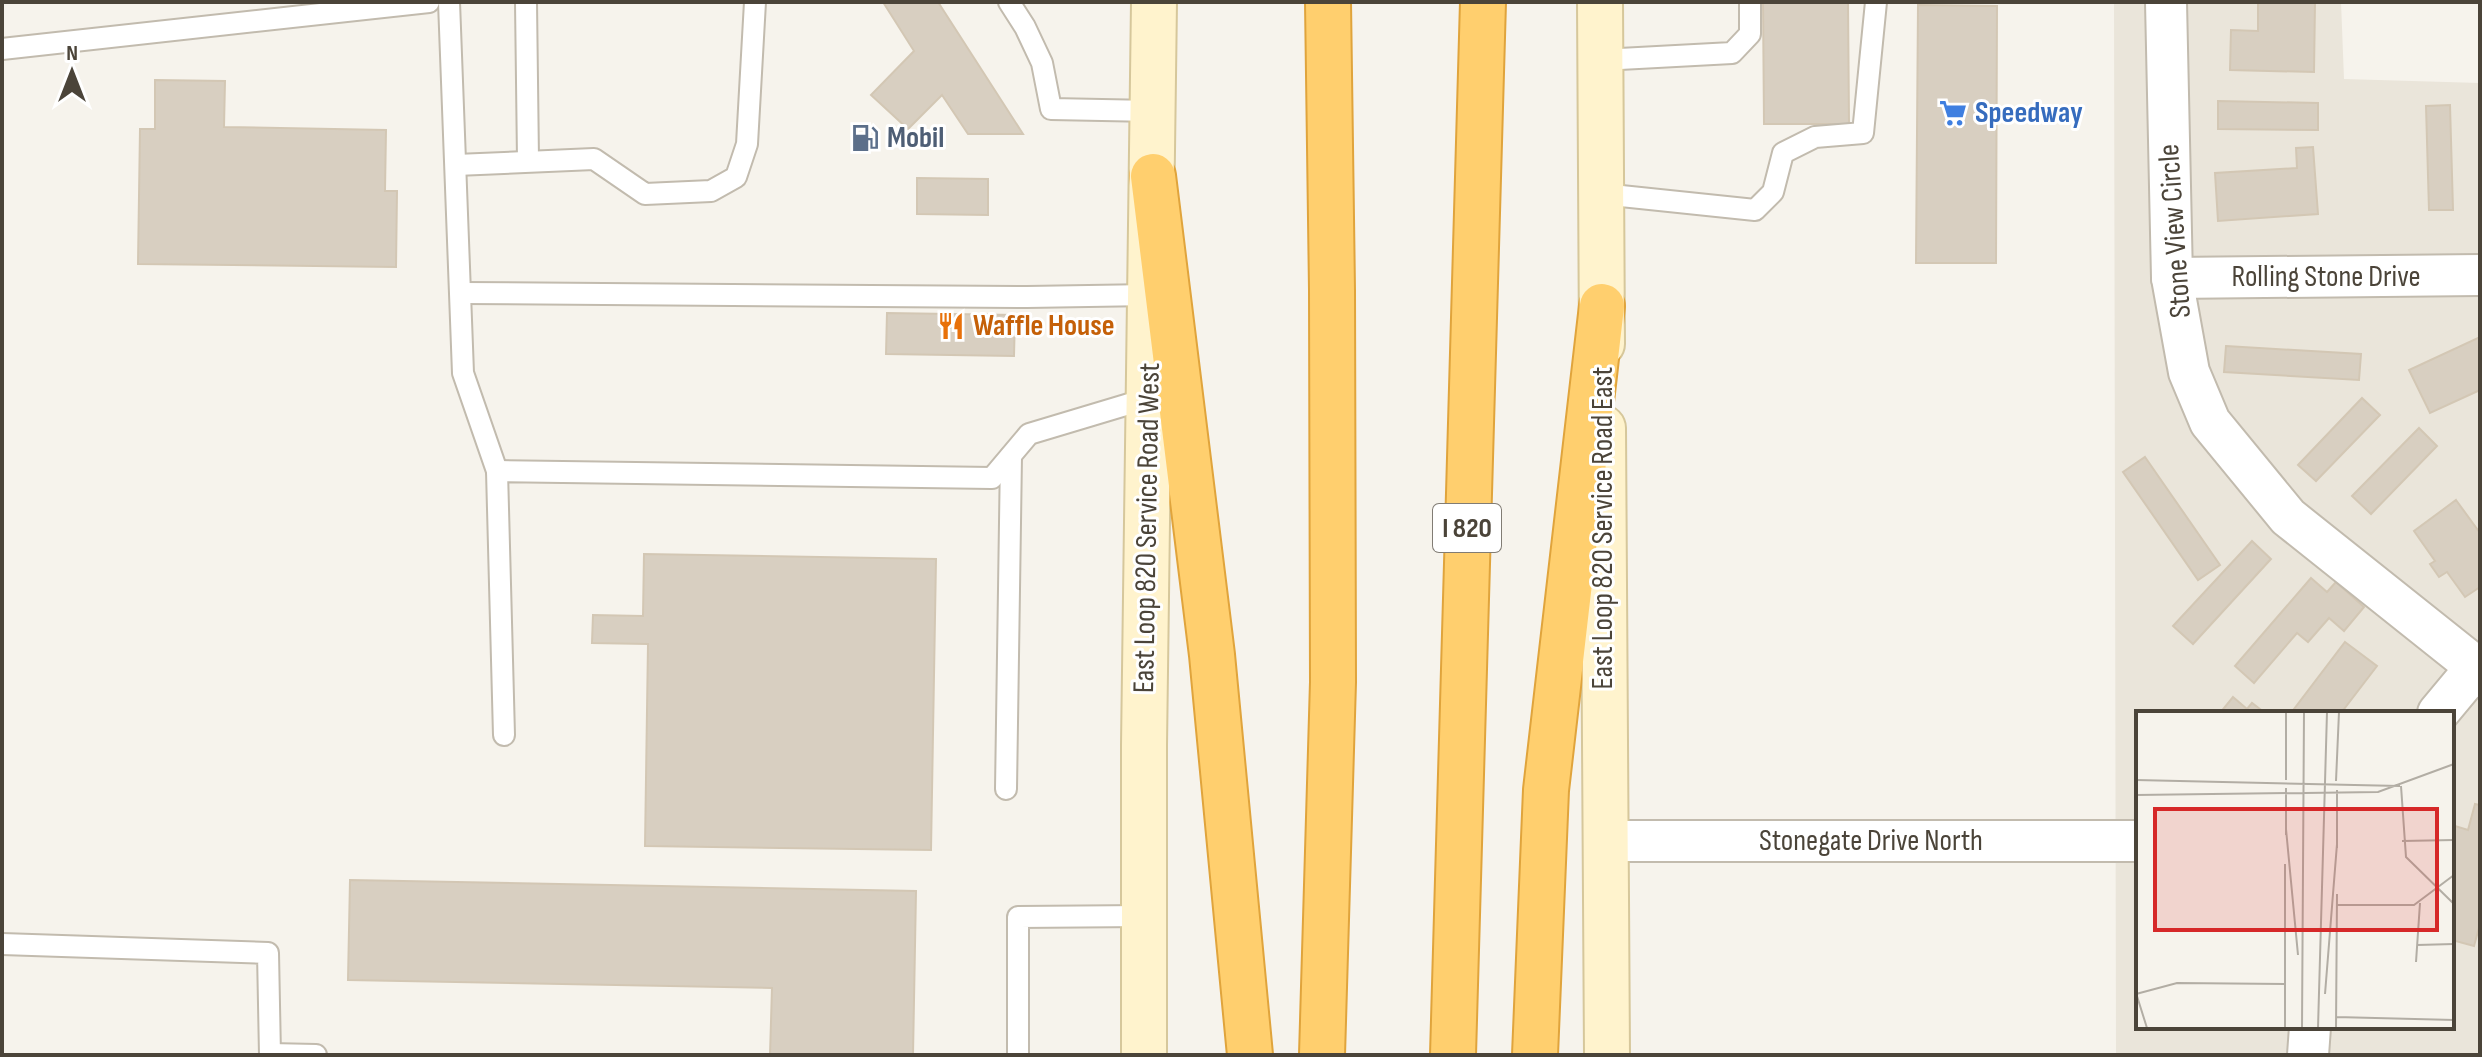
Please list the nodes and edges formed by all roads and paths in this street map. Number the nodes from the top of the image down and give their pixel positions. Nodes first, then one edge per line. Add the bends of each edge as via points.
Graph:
1 (429, 2) edge
2 (449, 2) edge
3 (526, 2) edge
4 (755, 2) edge
5 (1009, 2) edge
6 (1154, 2) edge
7 (1328, 2) edge
8 (1483, 2) edge
9 (1600, 2) edge
10 (1750, 2) edge
11 (1876, 2) edge
12 (2166, 2) edge
13 (2, 50) edge
14 (1601, 60) junction
15 (1153, 111) junction
16 (528, 160) junction
17 (456, 165) junction
18 (1153, 176) junction
19 (1602, 194) junction
20 (2480, 275) edge
21 (2172, 278) junction
22 (461, 293) junction
23 (1150, 295) junction
24 (1602, 306) junction
25 (1149, 398) junction
26 (1011, 456) junction
27 (497, 471) junction
28 (2480, 669) edge
29 (2440, 711) edge
30 (504, 735) dead end
31 (1006, 789) dead end
32 (1605, 841) junction
33 (2136, 841) edge
34 (1144, 916) junction
35 (2, 944) edge
36 (2310, 1029) edge
37 (270, 1054) edge
38 (316, 1055) edge
39 (1018, 1055) edge
40 (1144, 1055) edge
41 (1250, 1055) edge
42 (1322, 1055) edge
43 (1453, 1055) edge
44 (1535, 1055) edge
45 (1607, 1055) edge
46 (2308, 1055) edge

1 - 13 lane
2 - 17 lane
3 - 16 lane
4 - 16 lane via 747,144 736,177 711,191 645,194 594,159
5 - 15 lane via 1042,63 1051,109
6 - 15 main road, East Loop 820 Service Road West
7 - 42 highway via 1333,682
8 - 43 highway, I 820
9 - 14 main road, East Loop 820 Service Road East
10 - 14 lane via 1750,34 1732,53
11 - 19 lane via 1863,133 1815,137 1783,153 1773,192 1755,210
12 - 21 street, Stone View Circle
14 - 19 main road, East Loop 820 Service Road East
15 - 18 main road, East Loop 820 Service Road West
16 - 17 lane
17 - 22 lane
18 - 23 main road, East Loop 820 Service Road West
18 - 41 highway via 1212,655
19 - 24 main road, East Loop 820 Service Road East
20 - 21 street, Rolling Stone Drive
21 - 28 street, Stone View Circle via 2189,372 2210,422 2288,517
22 - 23 lane
22 - 27 lane via 463,373
23 - 25 main road, East Loop 820 Service Road West
24 - 32 main road, East Loop 820 Service Road East
24 - 44 highway via 1546,790
25 - 26 lane via 1029,434
25 - 34 main road, East Loop 820 Service Road West
26 - 27 lane via 992,478
26 - 31 lane
27 - 30 lane
28 - 29 street
32 - 33 street, Stonegate Drive North
32 - 45 main road, East Loop 820 Service Road East
34 - 39 lane via 1018,917
34 - 40 main road, East Loop 820 Service Road West
35 - 37 lane via 268,953
36 - 46 street
37 - 38 lane

